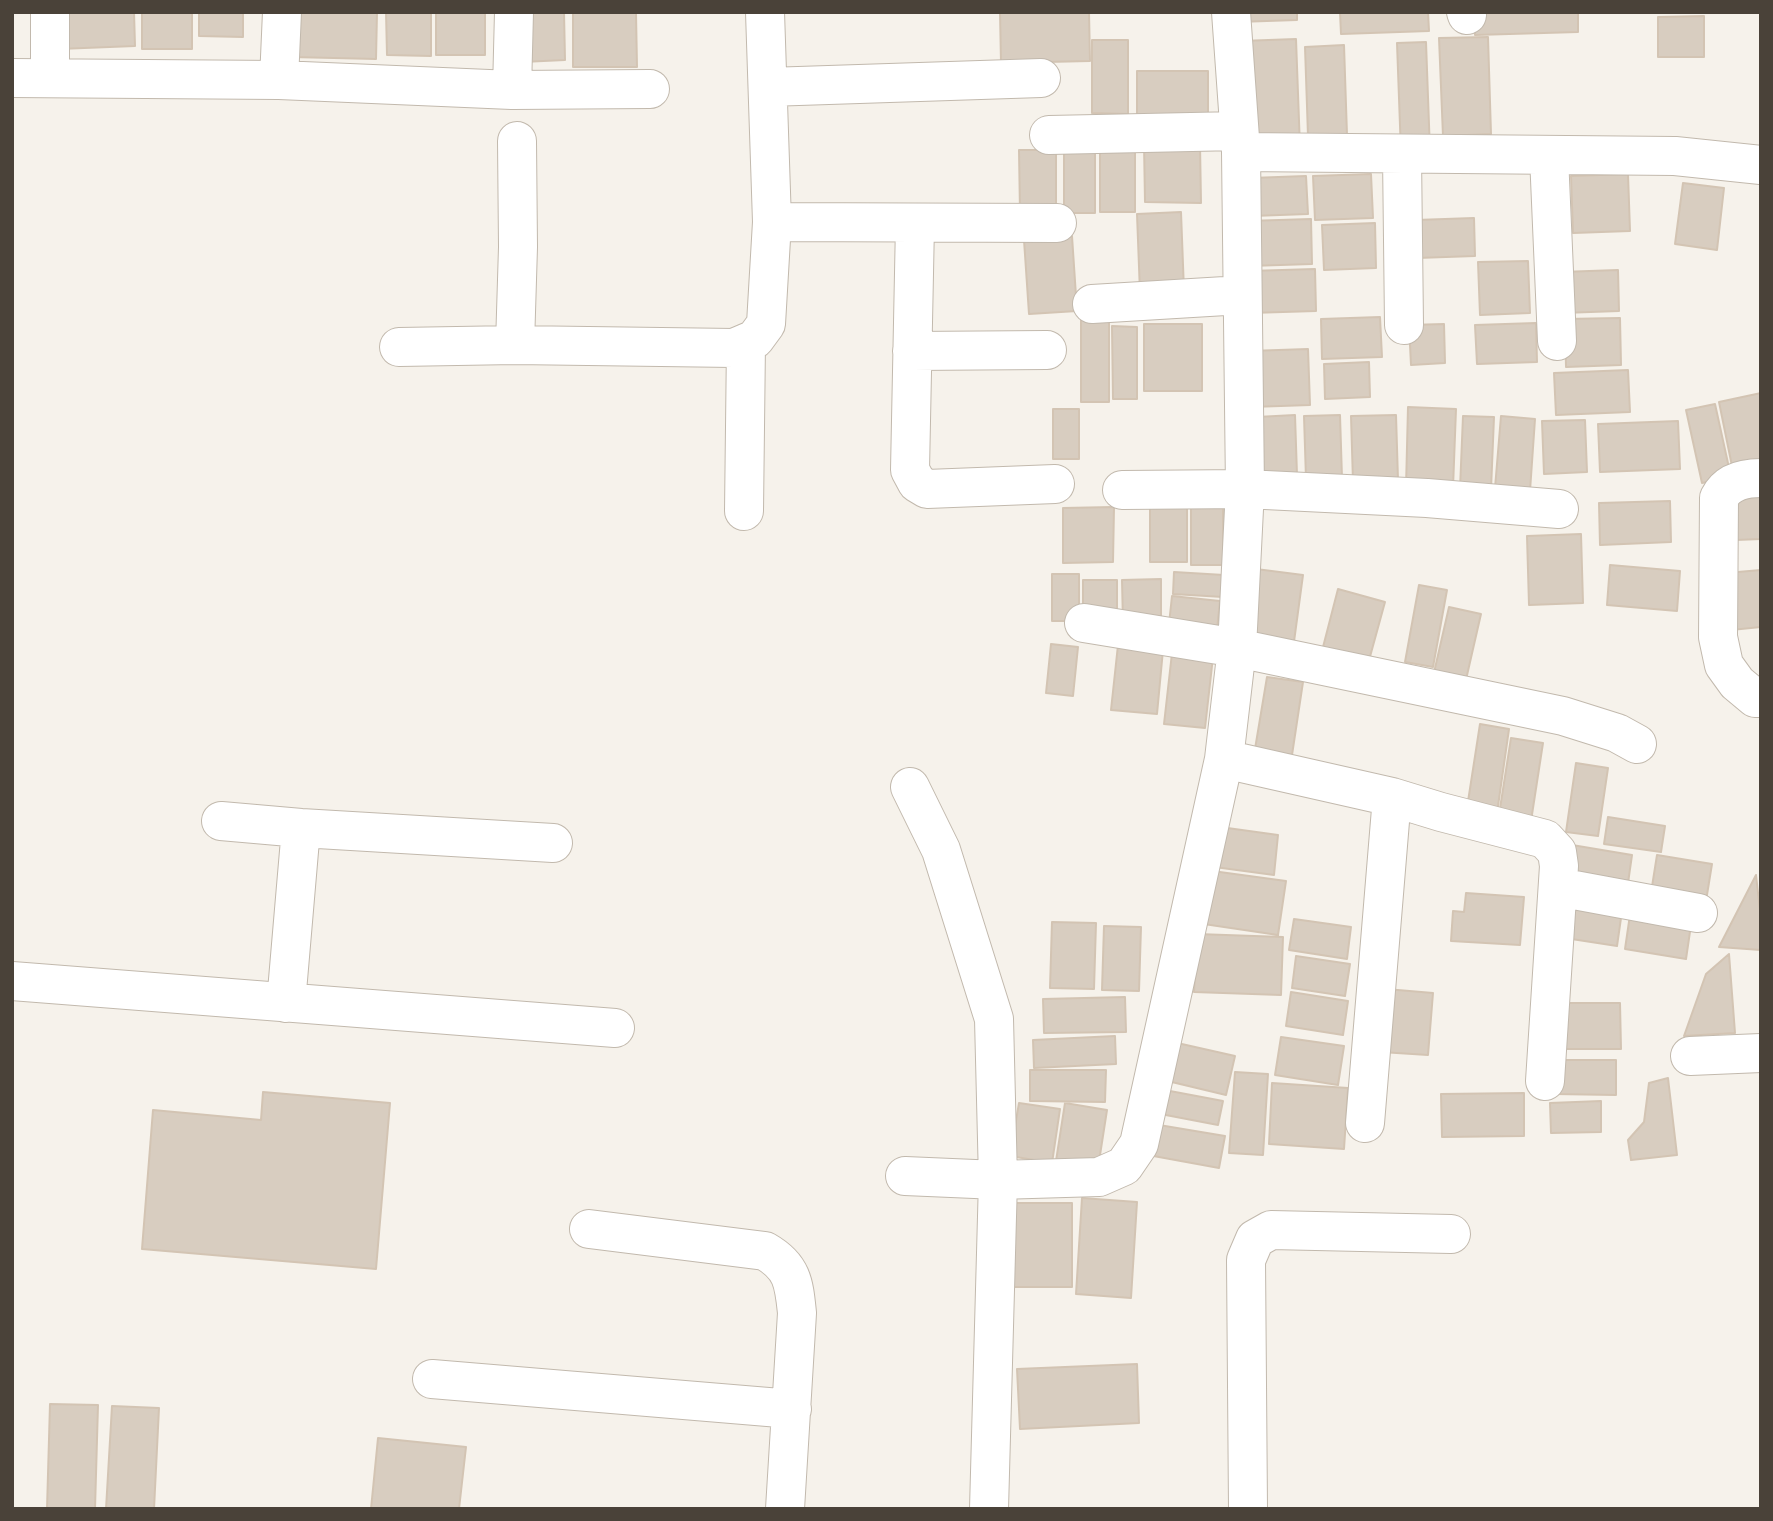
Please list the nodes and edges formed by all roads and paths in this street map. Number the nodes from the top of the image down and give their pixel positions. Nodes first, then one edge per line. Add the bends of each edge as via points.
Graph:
1 (50, 12) edge
2 (282, 12) edge
3 (514, 12) edge
4 (765, 12) edge
5 (1231, 12) edge
6 (12, 78) edge
7 (50, 78) junction
8 (1041, 78) dead end
9 (279, 80) junction
10 (768, 88) junction
11 (650, 89) dead end
12 (512, 90) junction
13 (1049, 135) dead end
14 (517, 141) dead end
15 (1240, 142) junction
16 (1402, 155) junction
17 (1549, 156) junction
18 (1761, 165) edge
19 (772, 222) junction
20 (1057, 223) dead end
21 (915, 224) junction
22 (1242, 295) junction
23 (1092, 304) dead end
24 (1404, 325) dead end
25 (1557, 341) dead end
26 (746, 343) junction
27 (515, 345) junction
28 (398, 347) dead end
29 (1048, 350) dead end
30 (912, 351) junction
31 (1761, 478) edge
32 (1055, 484) dead end
33 (1245, 489) junction
34 (1122, 490) dead end
35 (1559, 509) dead end
36 (744, 511) dead end
37 (1084, 624) dead end
38 (1237, 648) junction
39 (1761, 698) edge
40 (1637, 744) dead end
41 (1224, 760) junction
42 (910, 787) dead end
43 (1392, 797) junction
44 (220, 821) dead end
45 (301, 828) junction
46 (553, 843) dead end
47 (1558, 887) junction
48 (1698, 913) dead end
49 (12, 981) edge
50 (286, 1003) junction
51 (615, 1028) dead end
52 (1761, 1053) edge
53 (1689, 1056) dead end
54 (1545, 1082) dead end
55 (1365, 1123) dead end
56 (905, 1176) dead end
57 (998, 1180) junction
58 (589, 1229) dead end
59 (1451, 1234) dead end
60 (432, 1379) dead end
61 (792, 1409) junction
62 (785, 1509) edge
63 (989, 1509) edge
64 (1248, 1509) edge

1 - 7 street
2 - 9 street
3 - 12 street
4 - 10 street
5 - 15 street
6 - 7 street
7 - 9 street
8 - 10 street
9 - 12 street
10 - 19 street
11 - 12 street
13 - 15 street
14 - 27 street
15 - 16 street
15 - 22 street
16 - 17 street
16 - 24 street
17 - 18 street via 1675,156
17 - 25 street
19 - 21 street
19 - 26 street via 766,324
20 - 21 street
21 - 30 street
22 - 23 street
22 - 33 street
26 - 27 street via 734,348
26 - 36 street
27 - 28 street
29 - 30 street
30 - 32 street via 910,470 916,484 927,489
31 - 39 street via 1734,482 1723,488 1719,498 1718,637 1724,664 1737,683
33 - 34 street
33 - 35 street
33 - 38 street
37 - 38 street
38 - 40 street via 1563,716
38 - 41 street
41 - 43 street
41 - 57 street via 1139,1144 1124,1166 1099,1177
42 - 57 street via 941,850 994,1019
43 - 47 street via 1545,839 1556,852
43 - 55 street
44 - 45 street
45 - 46 street
45 - 50 street
47 - 48 street
47 - 54 street
49 - 50 street
50 - 51 street
52 - 53 street
56 - 57 street
57 - 63 street
58 - 61 street via 765,1251 780,1259 794,1283 797,1314
59 - 64 street via 1271,1230 1255,1239 1246,1260
60 - 61 street
61 - 62 street

